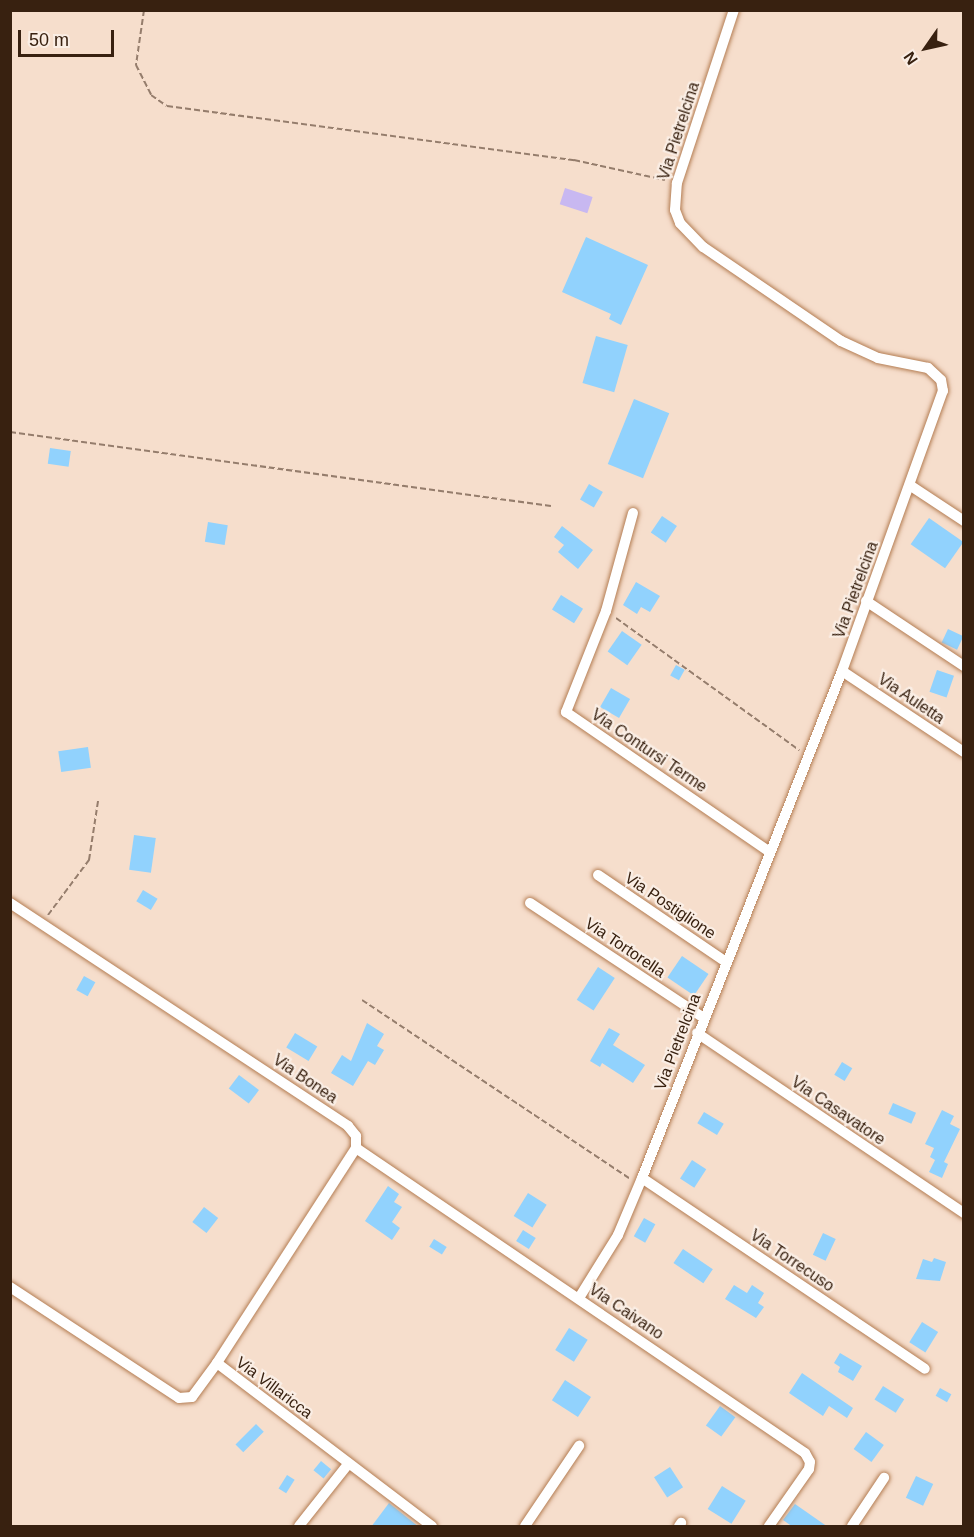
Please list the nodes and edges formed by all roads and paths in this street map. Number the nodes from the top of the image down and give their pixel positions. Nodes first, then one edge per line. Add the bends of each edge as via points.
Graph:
1 (144, 10) edge
2 (734, 10) edge
3 (677, 183) junction
4 (10, 432) edge
5 (911, 486) junction
6 (551, 506) dead end
7 (633, 513) dead end
8 (963, 521) edge
9 (866, 601) junction
10 (606, 611) junction
11 (963, 666) edge
12 (842, 670) junction
13 (963, 752) edge
14 (806, 755) junction
15 (98, 801) dead end
16 (770, 852) junction
17 (598, 875) dead end
18 (10, 903) edge
19 (530, 903) dead end
20 (43, 922) junction
21 (726, 962) junction
22 (362, 1000) dead end
23 (702, 1017) junction
24 (697, 1033) junction
25 (356, 1148) junction
26 (641, 1180) junction
27 (963, 1213) edge
28 (10, 1287) edge
29 (579, 1298) junction
30 (217, 1363) junction
31 (925, 1368) dead end
32 (579, 1446) dead end
33 (349, 1463) junction
34 (884, 1478) dead end
35 (426, 1525) edge
36 (299, 1527) edge
37 (525, 1527) edge
38 (769, 1527) edge
39 (852, 1527) edge

1 - 3 path via 136,65 151,95 167,106 574,160
2 - 3 street, Via Pietrelcina
3 - 5 street, Via Pietrelcina via 677,216 703,247 850,347 878,358 922,366 938,376 943,384 942,399
4 - 6 path
5 - 8 street
5 - 9 street, Via Pietrelcina
7 - 10 street, Via Contursi Terme
9 - 11 street
9 - 12 street, Via Pietrelcina
10 - 14 path
10 - 16 street, Via Contursi Terme via 566,712
12 - 13 street, Via Auletta
12 - 14 street, Via Pietrelcina
14 - 16 street, Via Pietrelcina
15 - 20 path via 89,860 68,882
16 - 21 street, Via Pietrelcina
17 - 21 street, Via Postiglione
18 - 20 street, Via Bonea
19 - 23 street, Via Tortorella
20 - 25 street, Via Bonea via 348,1126 356,1136
21 - 23 street, Via Pietrelcina
22 - 26 path via 610,1167
23 - 24 street, Via Pietrelcina
24 - 26 street, Via Pietrelcina
24 - 27 street, Via Casavatore
25 - 29 street, Via Caivano
25 - 30 street
26 - 29 street, Via Pietrelcina via 616,1239
26 - 31 street, Via Torrecuso
28 - 30 street, Via Villaricca via 178,1398 192,1396
29 - 38 street, Via Caivano via 808,1455 809,1469
30 - 33 street, Via Villaricca
32 - 37 street
33 - 35 street, Via Villaricca
33 - 36 street
34 - 39 street

